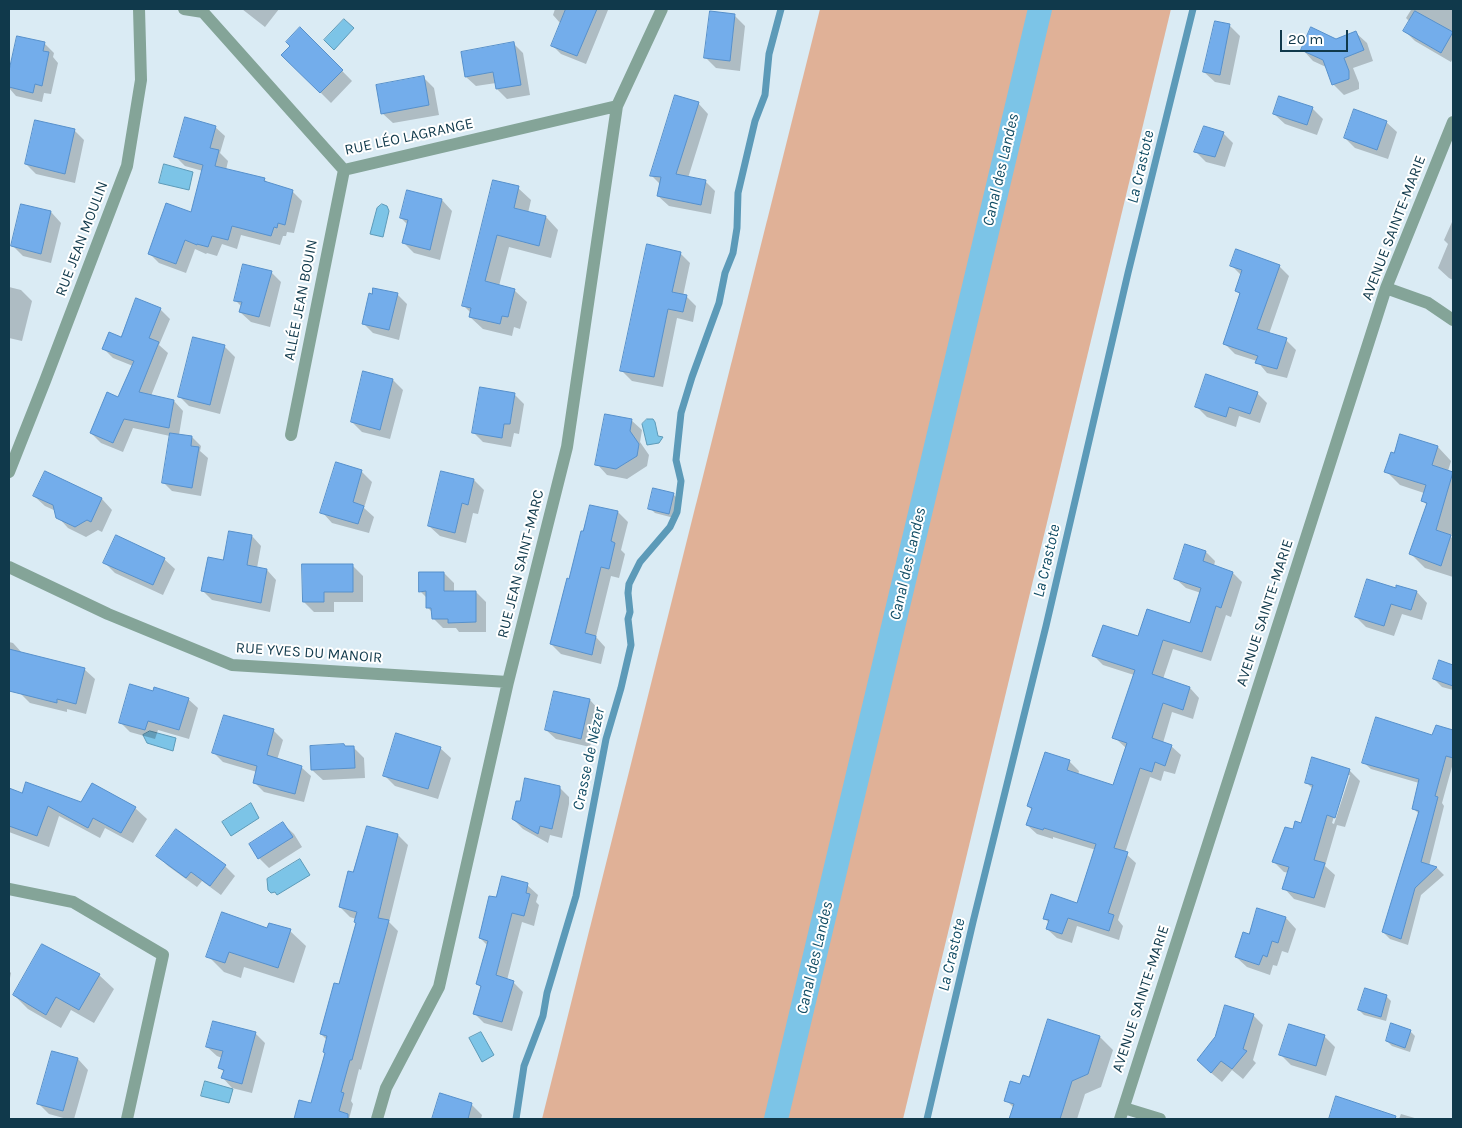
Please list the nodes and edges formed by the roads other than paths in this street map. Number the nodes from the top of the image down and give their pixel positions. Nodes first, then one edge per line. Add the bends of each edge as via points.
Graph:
1 (139, 9) edge
2 (184, 9) edge
3 (662, 9) edge
4 (617, 106) junction
5 (1453, 122) edge
6 (344, 170) junction
7 (1386, 288) junction
8 (1453, 320) edge
9 (291, 436) dead end
10 (9, 472) edge
11 (9, 567) edge
12 (508, 682) junction
13 (9, 889) edge
14 (1122, 1113) edge
15 (127, 1119) edge
16 (377, 1119) edge
17 (1160, 1119) edge

1 - 10 street, RUE JEAN MOULIN via 141,80 127,166
2 - 6 street, RUE LÉO LAGRANGE via 203,12
3 - 4 street, RUE JEAN SAINT-MARC
4 - 6 street, RUE LÉO LAGRANGE
4 - 12 street, RUE JEAN SAINT-MARC via 567,447
5 - 7 street, AVENUE SAINTE-MARIE
6 - 9 street, ALLÉE JEAN BOUIN
7 - 8 street via 1428,303
7 - 14 street, AVENUE SAINTE-MARIE
11 - 12 street, RUE YVES DU MANOIR via 108,614 232,665
12 - 16 street, RUE JEAN SAINT-MARC via 439,987 386,1088
13 - 15 street via 73,902 163,955
14 - 17 street

